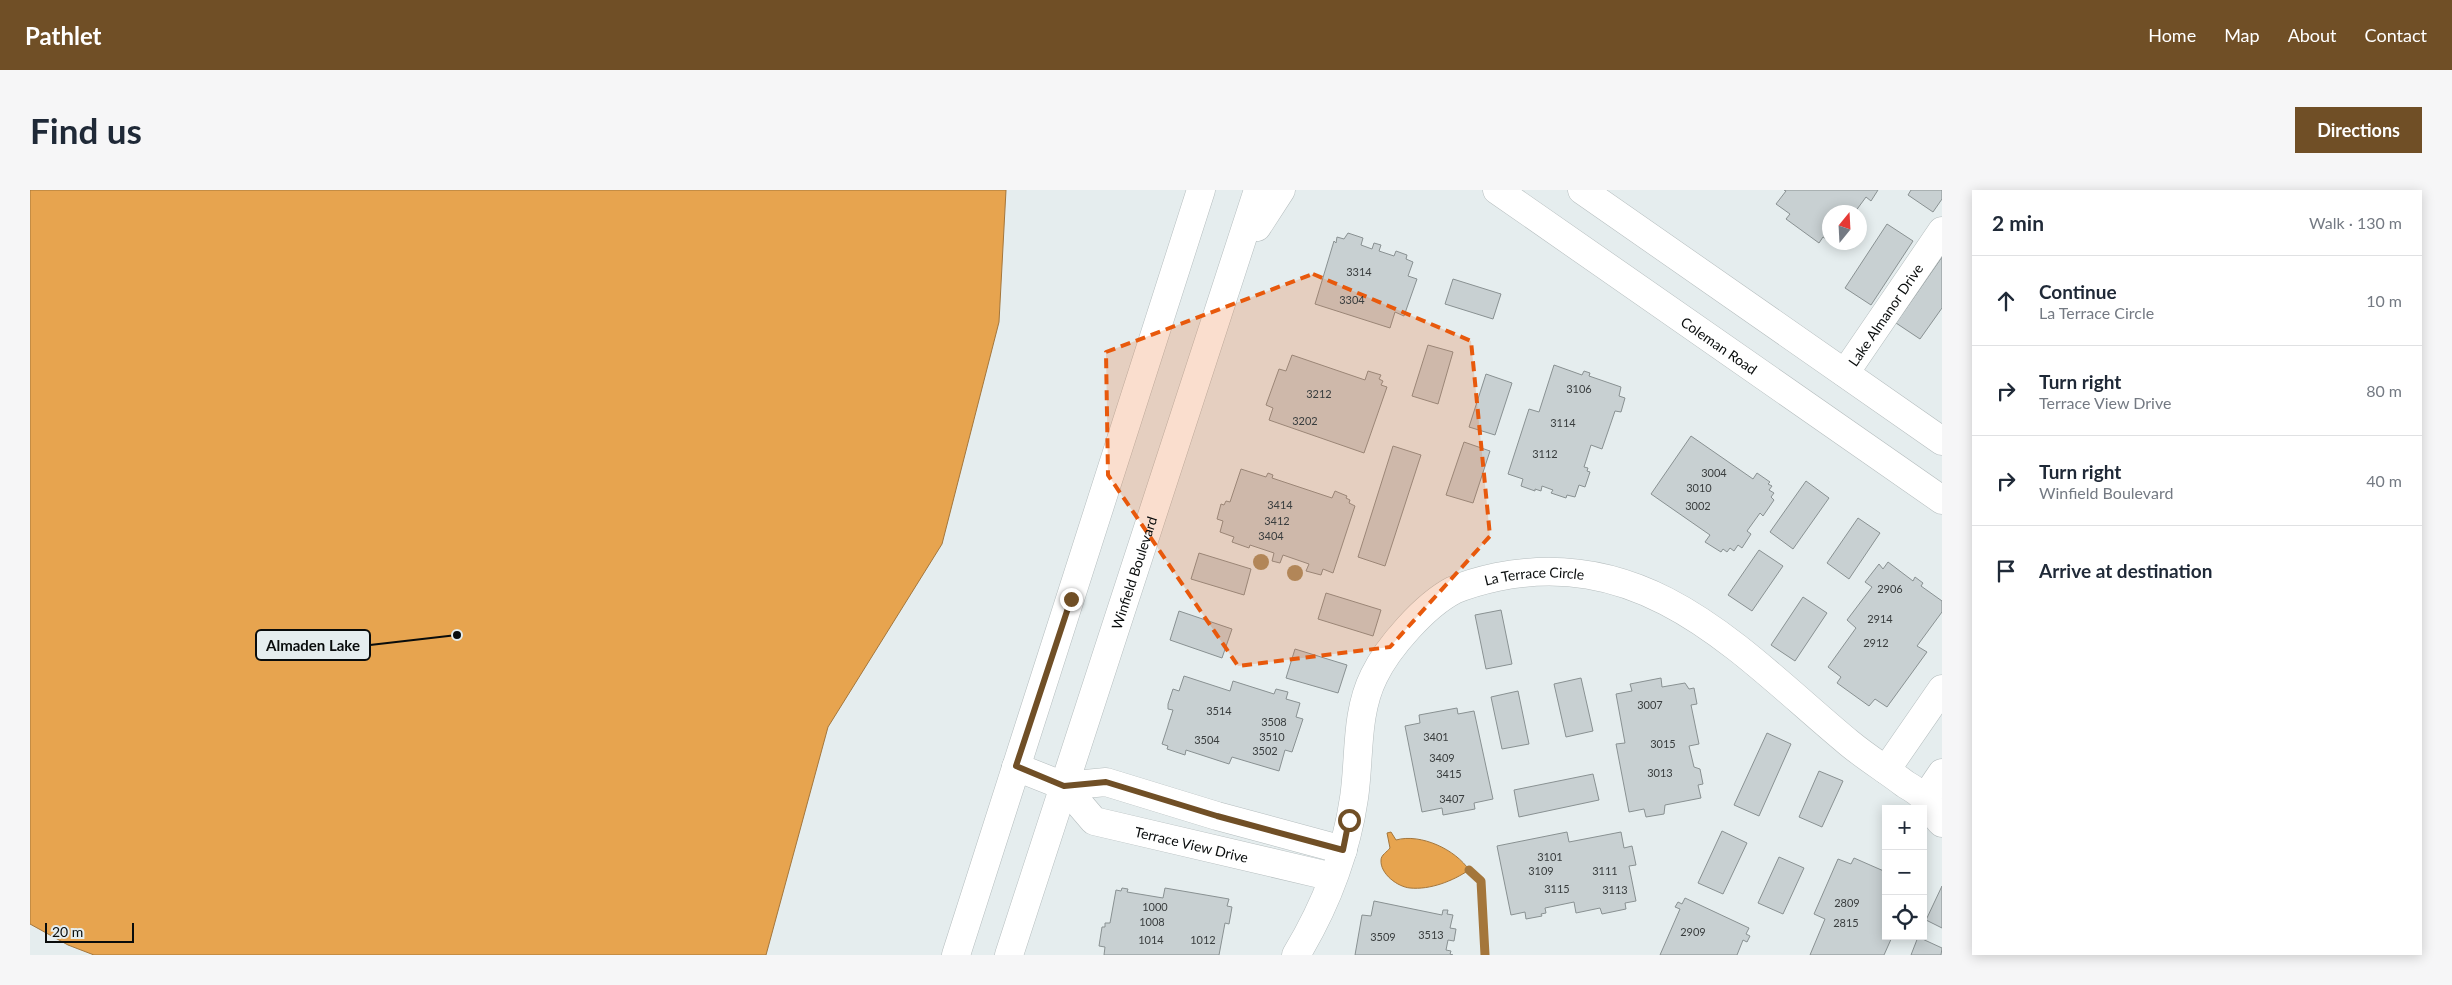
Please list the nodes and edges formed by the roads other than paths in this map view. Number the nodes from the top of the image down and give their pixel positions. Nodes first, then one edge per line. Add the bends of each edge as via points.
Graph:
1 (1201, 190) edge
2 (1258, 190) edge
3 (1281, 190) edge
4 (1497, 190) edge
5 (1582, 190) edge
6 (1942, 231) edge
7 (1237, 258) junction
8 (1845, 373) junction
9 (1942, 441) edge
10 (1942, 500) edge
11 (1942, 689) edge
12 (1016, 766) junction
13 (1886, 770) junction
14 (1942, 773) edge
15 (1064, 786) junction
16 (1925, 798) junction
17 (1942, 823) edge
18 (1343, 850) junction
19 (1334, 877) junction
20 (956, 955) edge
21 (1010, 955) edge
22 (1296, 955) edge

1 - 12 street
2 - 7 street, Winfield Boulevard
3 - 7 street
4 - 10 street, Coleman Road
5 - 8 street
6 - 8 street, Lake Almanor Drive
7 - 15 street, Winfield Boulevard
8 - 9 street
11 - 13 street
12 - 15 street, Terrace View Drive
12 - 20 street
13 - 16 street, La Terrace Circle
13 - 18 street, La Terrace Circle via 1851,745 1717,631 1674,605 1630,586 1574,572 1514,574 1482,580 1453,591 1432,606 1398,640 1373,677 1360,725 1354,797
14 - 16 street
15 - 18 street, Terrace View Drive via 1106,782
15 - 19 street, Terrace View Drive via 1094,822
15 - 21 street, Winfield Boulevard
16 - 17 street, La Terrace Circle
18 - 19 street, La Terrace Circle
19 - 22 street, La Terrace Circle

